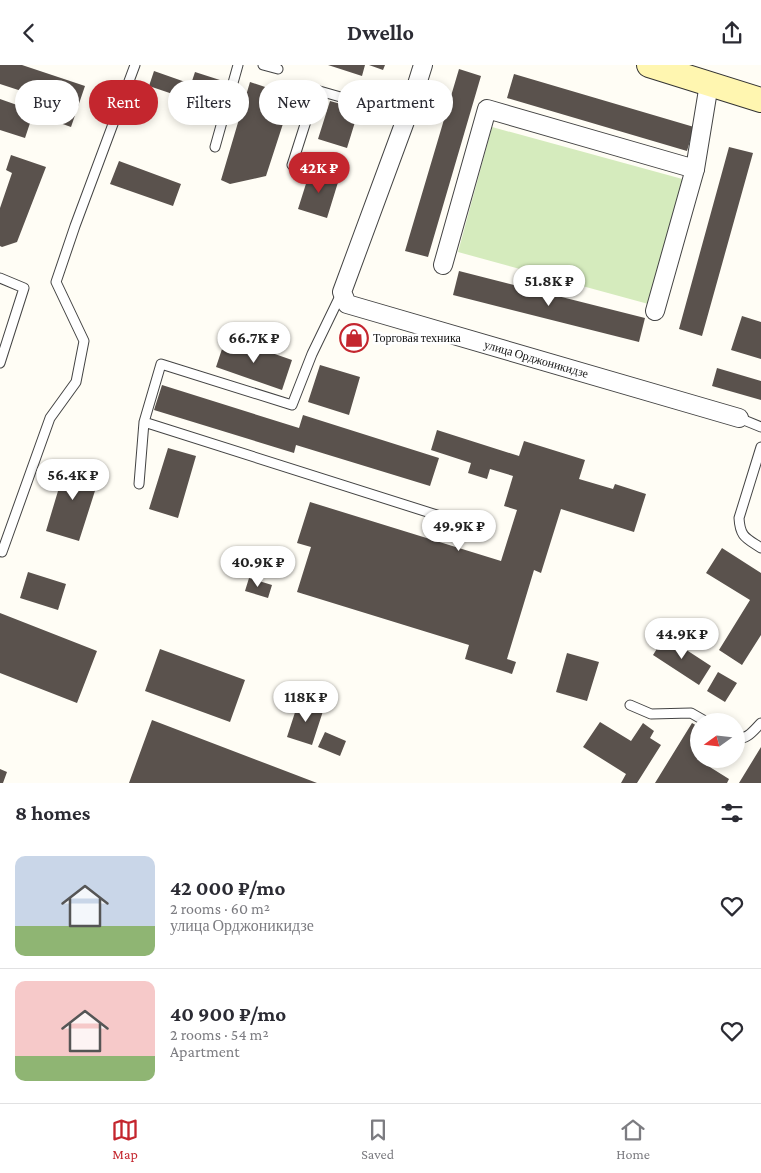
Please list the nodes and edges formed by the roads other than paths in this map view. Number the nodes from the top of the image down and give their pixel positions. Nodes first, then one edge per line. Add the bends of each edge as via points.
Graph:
1 (135, 65) edge
2 (238, 65) edge
3 (263, 65) edge
4 (423, 65) edge
5 (649, 65) edge
6 (278, 69) dead end
7 (418, 80) edge
8 (709, 84) junction
9 (338, 96) edge
10 (761, 100) edge
11 (404, 125) edge
12 (216, 147) dead end
13 (292, 165) dead end
14 (695, 169) junction
15 (443, 265) dead end
16 (0, 277) edge
17 (342, 292) junction
18 (655, 311) dead end
19 (0, 363) edge
20 (739, 418) joint
21 (144, 422) junction
22 (761, 427) edge
23 (761, 447) edge
24 (139, 484) dead end
25 (481, 529) dead end
26 (761, 547) edge
27 (0, 551) edge
28 (630, 705) dead end
29 (690, 713) edge
30 (761, 723) edge
31 (745, 738) edge

1 - 27 lane via 56,282 84,341 76,382 50,418
2 - 12 lane
3 - 6 lane
4 - 7 street
5 - 8 main road
8 - 10 main road
8 - 14 street
9 - 13 lane via 316,90
11 - 17 street
14 - 15 street via 487,109
14 - 18 street
16 - 19 lane via 24,288
17 - 20 street, улица Орджоникидзе via 347,304
17 - 21 lane via 292,405 161,364
20 - 22 lane
21 - 24 lane
21 - 25 lane
23 - 26 lane via 739,518 743,536
28 - 29 lane via 651,714
30 - 31 lane

